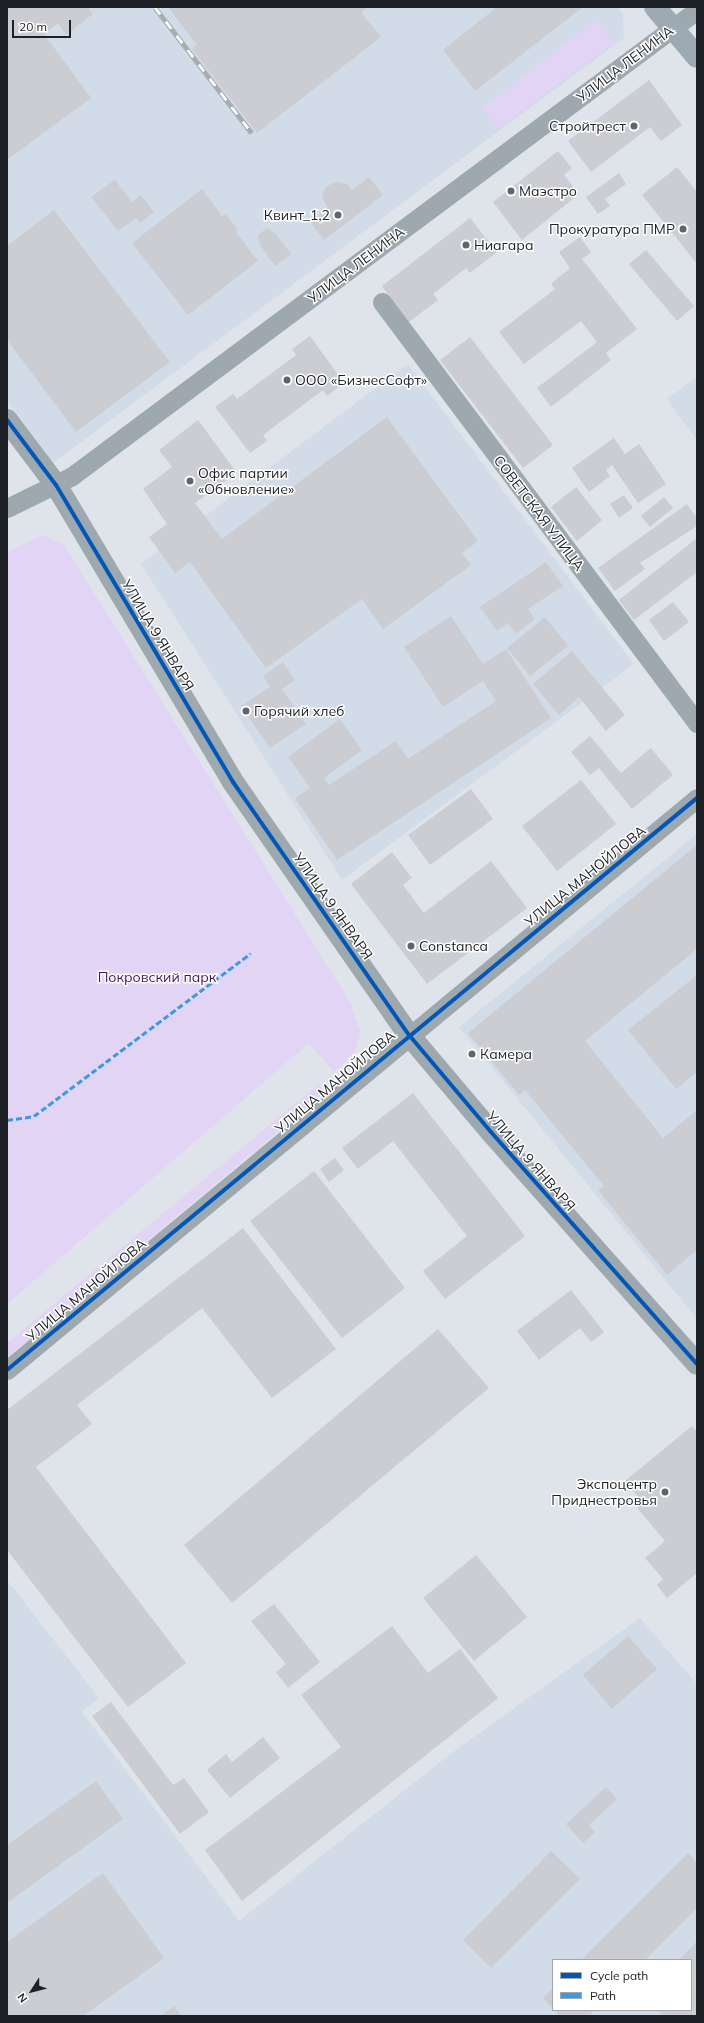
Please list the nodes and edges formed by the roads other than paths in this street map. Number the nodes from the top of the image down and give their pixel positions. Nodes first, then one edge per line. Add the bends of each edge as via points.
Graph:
1 (655, 7) edge
2 (697, 10) edge
3 (673, 29) junction
4 (697, 57) edge
5 (382, 302) dead end
6 (7, 420) edge
7 (56, 485) junction
8 (7, 508) edge
9 (697, 723) edge
10 (697, 798) edge
11 (409, 1035) junction
12 (697, 1364) edge
13 (7, 1370) edge

1 - 3 main road
2 - 3 street, УЛИЦА ЛЕНИНА
3 - 4 main road
3 - 7 street, УЛИЦА ЛЕНИНА via 72,476
5 - 9 street, СОВЕТСКАЯ УЛИЦА
6 - 7 street, УЛИЦА 9 ЯНВАРЯ
7 - 8 street, УЛИЦА ЛЕНИНА
7 - 11 street, УЛИЦА 9 ЯНВАРЯ via 233,782
10 - 11 street, УЛИЦА МАНОЙЛОВА
11 - 12 street, УЛИЦА 9 ЯНВАРЯ via 491,1132
11 - 13 street, УЛИЦА МАНОЙЛОВА

